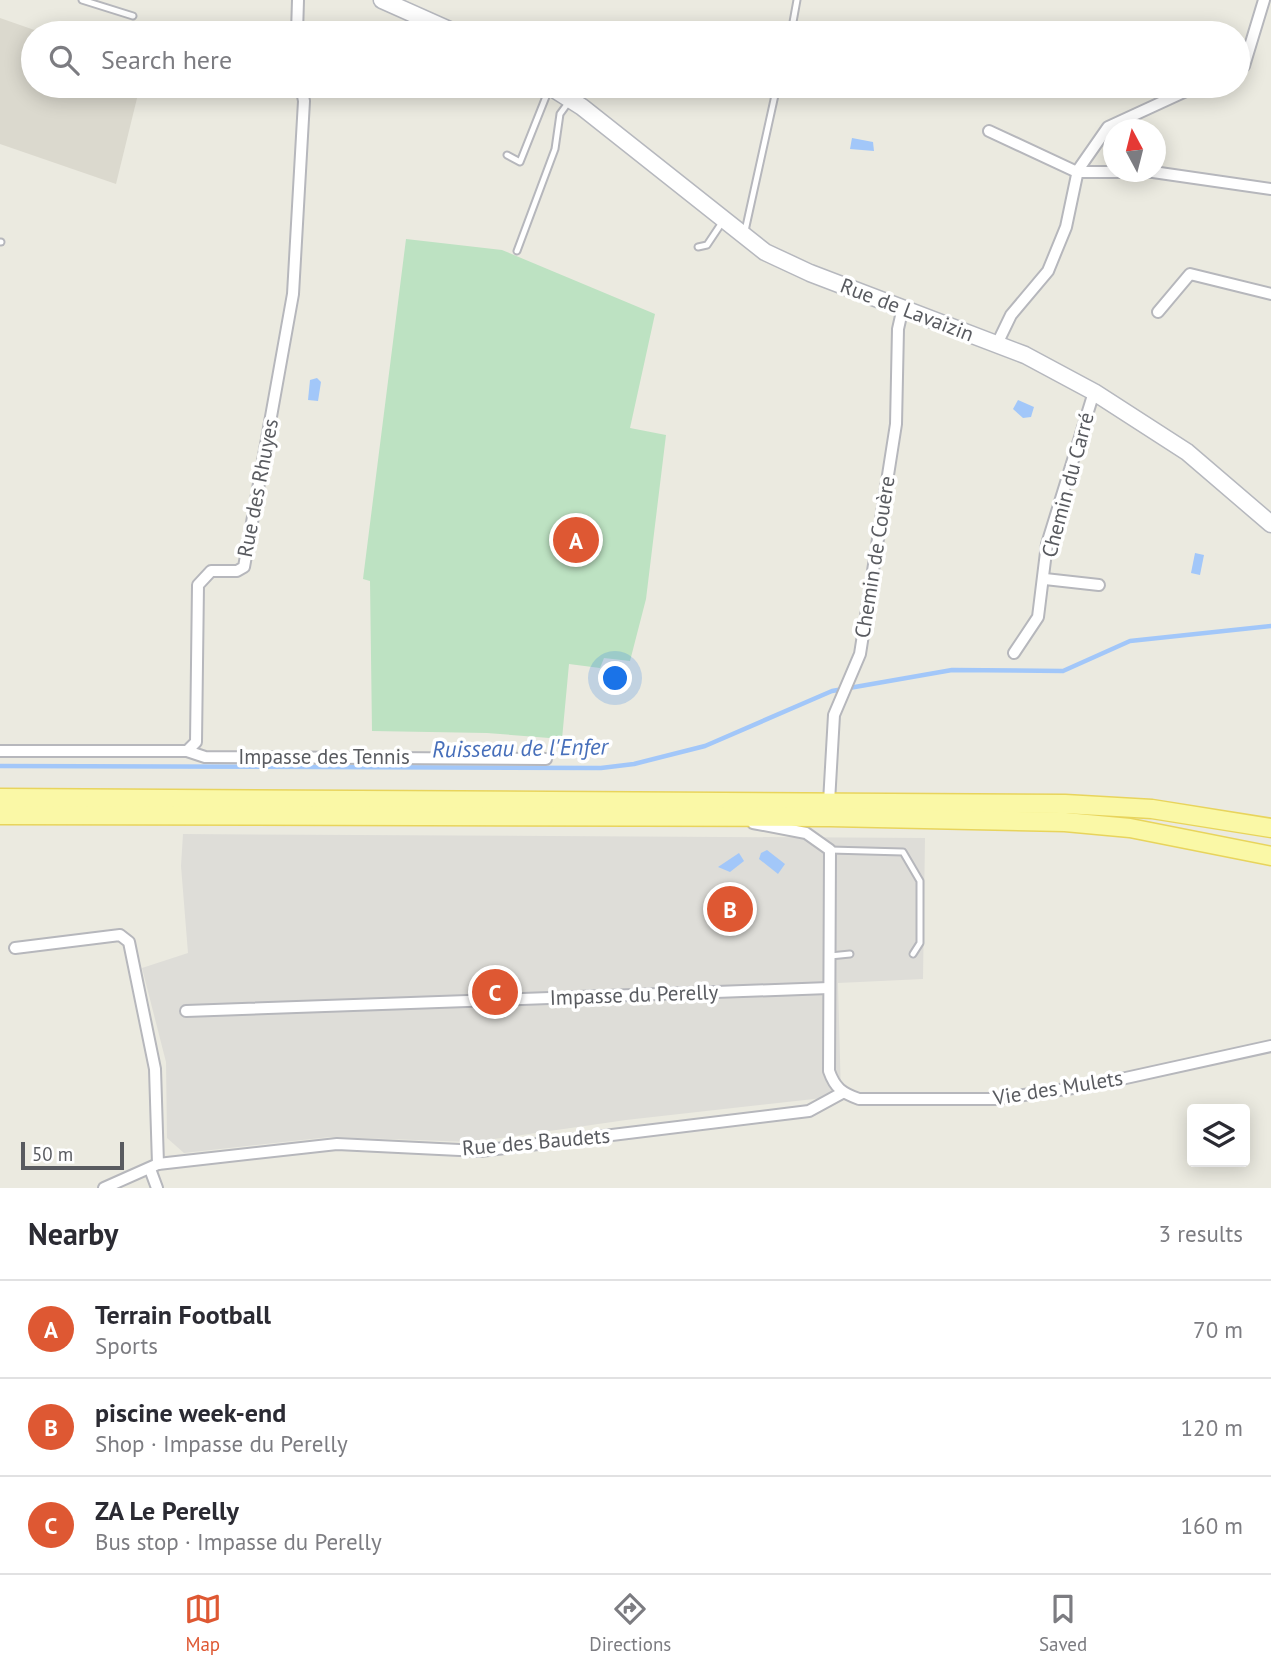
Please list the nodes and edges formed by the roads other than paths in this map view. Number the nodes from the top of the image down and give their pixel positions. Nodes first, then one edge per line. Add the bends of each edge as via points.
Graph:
1 (82, 0) edge
2 (298, 0) edge
3 (797, 0) edge
4 (1264, 0) edge
5 (389, 1) edge
6 (133, 16) dead end
7 (297, 21) edge
8 (431, 21) edge
9 (793, 21) edge
10 (1250, 46) edge
11 (303, 98) edge
12 (544, 98) edge
13 (568, 98) edge
14 (774, 98) edge
15 (1170, 98) edge
16 (571, 100) junction
17 (989, 131) dead end
18 (507, 155) dead end
19 (1077, 172) junction
20 (1271, 189) edge
21 (723, 221) junction
22 (744, 237) junction
23 (698, 247) dead end
24 (517, 251) dead end
25 (1271, 294) edge
26 (903, 307) junction
27 (1158, 312) dead end
28 (997, 344) junction
29 (1094, 392) junction
30 (1271, 524) edge
31 (1045, 579) junction
32 (1099, 585) dead end
33 (1014, 653) dead end
34 (0, 751) edge
35 (187, 751) junction
36 (546, 759) dead end
37 (0, 798) edge
38 (829, 802) junction
39 (0, 815) edge
40 (719, 817) junction
41 (1271, 828) edge
42 (830, 850) junction
43 (1271, 856) edge
44 (15, 948) dead end
45 (850, 954) dead end
46 (913, 954) dead end
47 (830, 956) junction
48 (829, 988) junction
49 (186, 1011) dead end
50 (1271, 1046) edge
51 (842, 1093) junction
52 (154, 1167) junction
53 (104, 1188) edge
54 (157, 1188) edge

1 - 6 lane
2 - 7 street
3 - 9 lane
4 - 10 street
5 - 8 main road
11 - 35 street, Rue des Rhuyes via 297,248 286,345 244,566 237,571 211,571 198,585 196,742
12 - 18 lane via 520,162
13 - 16 main road, Rue de Lavaizin
14 - 22 lane
15 - 19 street via 1108,127
16 - 21 main road, Rue de Lavaizin
16 - 24 lane via 560,114 555,149
17 - 19 street
19 - 20 street via 1153,172
19 - 28 street via 1066,228 1048,271 1012,315
21 - 22 main road, Rue de Lavaizin
21 - 23 lane via 707,245
22 - 26 main road, Rue de Lavaizin via 810,273
25 - 27 street via 1190,274
26 - 28 main road, Rue de Lavaizin
26 - 38 street, Chemin de Couère via 898,329 896,424 860,654 834,715
28 - 29 main road, Rue de Lavaizin
29 - 30 main road, Rue de Lavaizin via 1187,452
29 - 31 street, Chemin du Carré via 1047,544
31 - 32 street, Chemin du Carré
31 - 33 street, Chemin du Carré via 1038,617
34 - 35 street
35 - 36 street, Impasse des Tennis via 205,757
37 - 38 main road
38 - 41 main road via 1065,804 1152,810
39 - 40 main road
40 - 42 street via 806,833
40 - 43 main road via 1065,822 1130,828
42 - 46 lane via 903,852 920,881 920,943
42 - 47 street
44 - 52 street via 120,935 129,942 155,1069
45 - 47 lane
47 - 48 street
48 - 49 street, Impasse du Perelly
48 - 51 street via 829,1071
50 - 51 street, Vie des Mulets via 1094,1086 996,1099 859,1099
51 - 52 street, Rue des Baudets via 809,1111 480,1151 337,1144
52 - 53 street, Rue des Baudets
52 - 54 street

